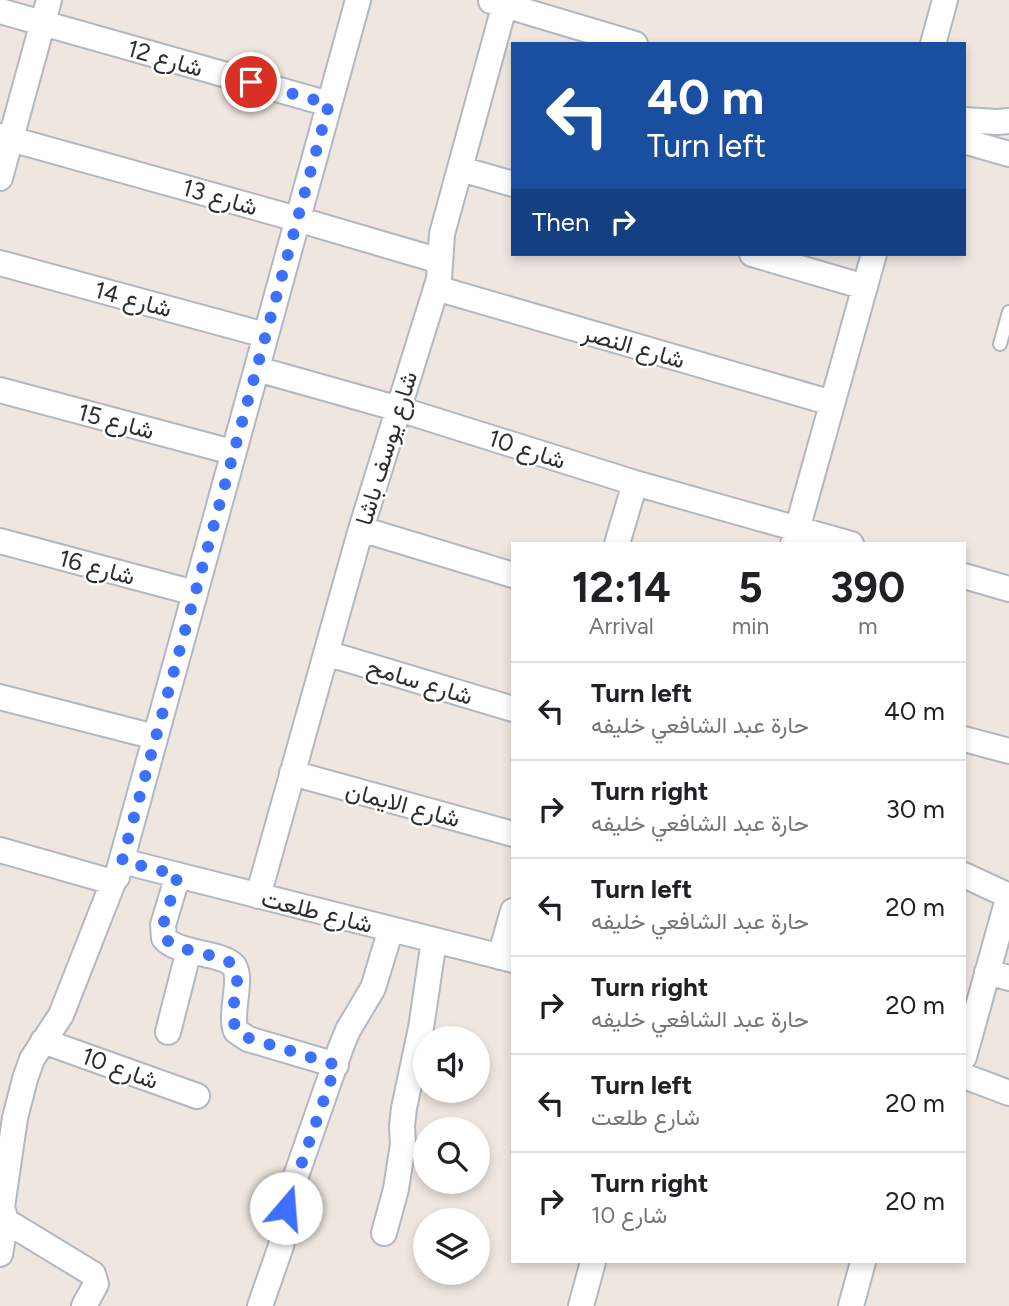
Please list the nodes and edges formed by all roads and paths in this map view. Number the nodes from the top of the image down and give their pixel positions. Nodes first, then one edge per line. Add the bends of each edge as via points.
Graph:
1 (358, 0) edge
2 (945, 0) edge
3 (499, 2) edge
4 (0, 11) edge
5 (46, 12) edge
6 (629, 42) edge
7 (934, 42) edge
8 (329, 104) junction
9 (966, 120) edge
10 (1009, 121) edge
11 (5, 137) edge
12 (966, 142) edge
13 (1009, 154) edge
14 (461, 169) junction
15 (0, 178) edge
16 (511, 183) edge
17 (298, 219) junction
18 (759, 256) edge
19 (873, 256) edge
20 (440, 261) junction
21 (0, 263) edge
22 (865, 287) junction
23 (436, 288) junction
24 (1009, 312) edge
25 (265, 335) junction
26 (1000, 344) dead end
27 (257, 369) junction
28 (0, 390) edge
29 (832, 403) junction
30 (399, 409) junction
31 (232, 452) junction
32 (635, 483) junction
33 (361, 529) junction
34 (795, 537) edge
35 (0, 541) edge
36 (618, 542) edge
37 (835, 542) edge
38 (511, 574) edge
39 (966, 577) edge
40 (1009, 589) edge
41 (195, 593) junction
42 (326, 653) junction
43 (0, 696) edge
44 (511, 708) edge
45 (155, 737) junction
46 (966, 740) edge
47 (1009, 751) edge
48 (292, 773) junction
49 (511, 833) edge
50 (0, 850) edge
51 (118, 870) junction
52 (178, 875) junction
53 (966, 876) edge
54 (258, 896) junction
55 (1009, 896) edge
56 (511, 924) edge
57 (391, 929) junction
58 (434, 940) junction
59 (189, 950) junction
60 (506, 958) edge
61 (998, 975) edge
62 (168, 1032) dead end
63 (43, 1041) junction
64 (966, 1052) edge
65 (336, 1065) junction
66 (966, 1077) edge
67 (1009, 1093) edge
68 (197, 1096) dead end
69 (3, 1211) edge
70 (384, 1233) dead end
71 (0, 1254) edge
72 (593, 1263) edge
73 (863, 1263) edge
74 (84, 1306) edge
75 (260, 1306) edge
76 (581, 1306) edge
77 (851, 1306) edge

1 - 8 street
2 - 7 street
3 - 6 street
3 - 14 street, شارع يوسف باشا
4 - 5 street, شارع 12
5 - 8 street, شارع 12
5 - 11 street
8 - 17 street
9 - 10 street
11 - 15 street
11 - 17 street, شارع 13
12 - 13 street
14 - 16 street
14 - 20 street, شارع يوسف باشا via 442,234
17 - 20 street, شارع 13
17 - 25 street
18 - 22 street
19 - 22 street
20 - 23 street, شارع يوسف باشا
21 - 25 street, شارع 14
22 - 29 street
23 - 29 street, شارع النصر
23 - 30 street, شارع يوسف باشا
24 - 26 lane
25 - 27 street
27 - 30 street, شارع 10
27 - 31 street
28 - 31 street, شارع 15
29 - 34 street
30 - 32 street, شارع 10
30 - 33 street, شارع يوسف باشا
31 - 41 street
32 - 34 street, شارع 10
32 - 36 street
33 - 38 street
33 - 42 street, شارع يوسف باشا
34 - 37 street, شارع 10
35 - 41 street, شارع 16
39 - 40 street
41 - 45 street
42 - 44 street, شارع سامح
42 - 48 street, شارع يوسف باشا
43 - 45 street
45 - 51 street
46 - 47 street
48 - 49 street, شارع الايمان
48 - 54 street, شارع يوسف باشا
50 - 51 street, شارع طلعت via 105,880
51 - 52 street, شارع طلعت
51 - 63 street via 61,1015
52 - 54 street, شارع طلعت
52 - 59 street via 162,931 168,943
53 - 55 street
54 - 57 street, شارع طلعت
55 - 61 street
56 - 60 street
57 - 58 street, شارع طلعت
57 - 65 street via 373,988 348,1030
58 - 60 street, شارع طلعت
58 - 70 street via 404,1108 396,1189
59 - 62 street
59 - 65 street via 234,967 233,1024 242,1036
61 - 64 street
63 - 68 street, شارع 10
63 - 69 street via 32,1059 15,1118
65 - 75 street via 289,1196 281,1246
66 - 67 street
69 - 71 street
69 - 74 street via 93,1274 96,1284
72 - 76 street
73 - 77 street

